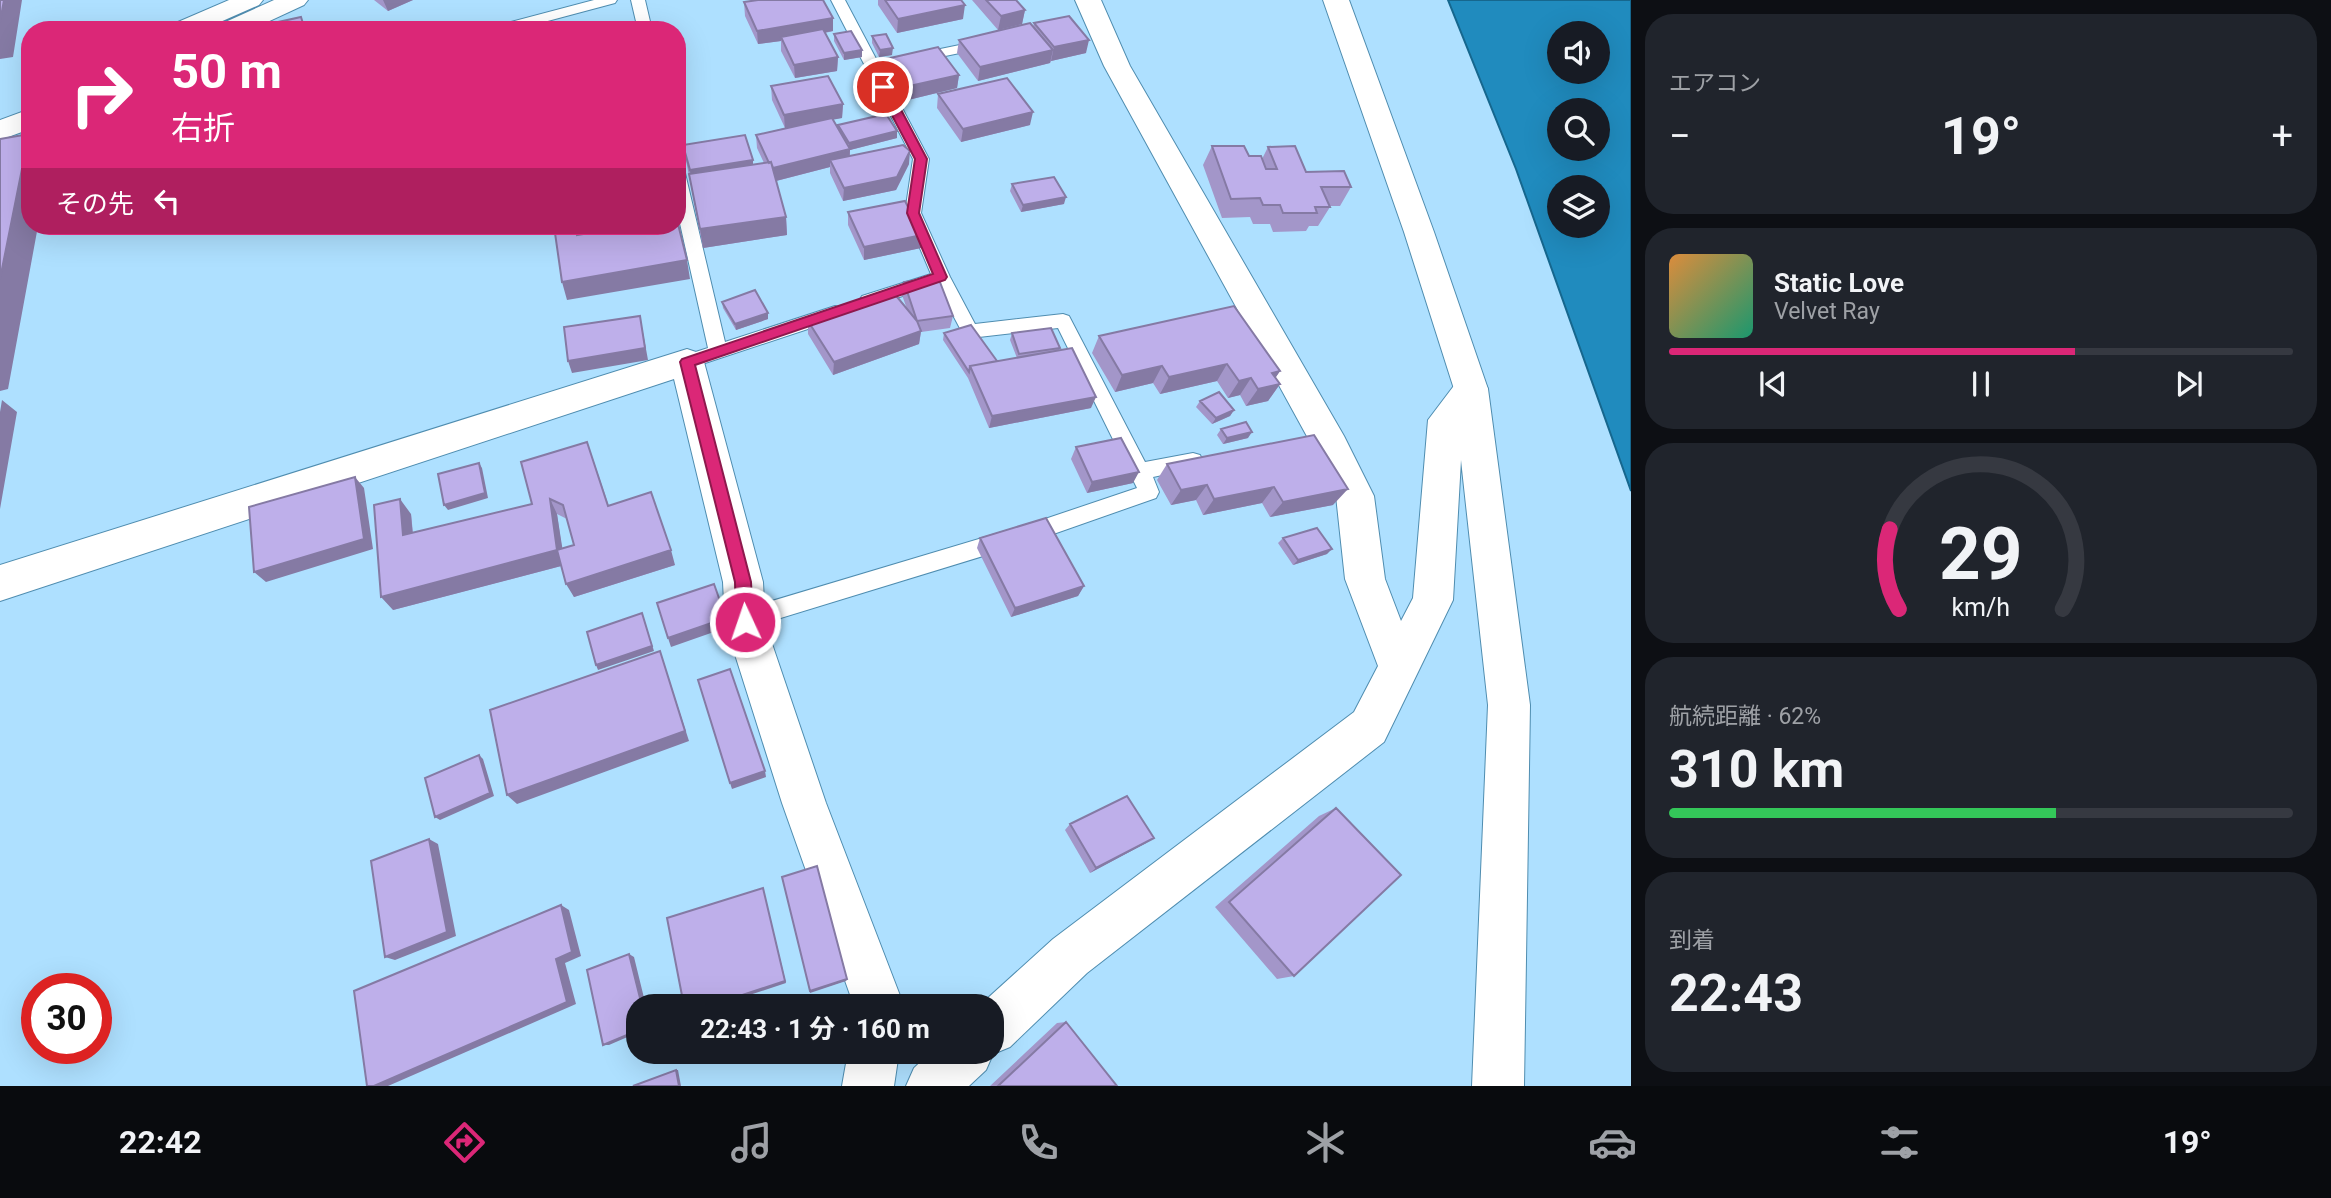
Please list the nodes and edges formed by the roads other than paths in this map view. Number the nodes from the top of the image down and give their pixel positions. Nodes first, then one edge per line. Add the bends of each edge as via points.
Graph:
1 (250, 0) edge
2 (295, 0) edge
3 (610, 0) edge
4 (638, 0) edge
5 (838, 0) edge
6 (1336, 0) edge
7 (1089, 14) edge
8 (201, 21) edge
9 (248, 21) edge
10 (531, 21) edge
11 (643, 21) edge
12 (1004, 39) edge
13 (886, 64) junction
14 (686, 235) edge
15 (941, 277) junction
16 (703, 357) junction
17 (1471, 389) junction
18 (1219, 457) edge
19 (1140, 471) junction
20 (0, 583) edge
21 (745, 619) junction
22 (1399, 667) junction
23 (875, 994) edge
24 (1004, 1018) edge
25 (872, 1064) edge
26 (955, 1064) edge
27 (868, 1086) edge
28 (932, 1086) edge
29 (1497, 1086) edge

1 - 8 main road
2 - 9 main road
3 - 10 lane
4 - 11 lane
5 - 13 lane
6 - 17 main road
7 - 22 main road via 1312,439 1355,496 1365,579
12 - 13 lane
13 - 15 lane via 921,159 913,213
14 - 16 lane
15 - 16 lane
15 - 19 lane via 970,331 1063,321
16 - 20 main road
16 - 21 main road via 743,582
17 - 22 main road via 1446,420 1433,600
17 - 29 main road via 1509,705
18 - 19 lane
19 - 21 lane via 1149,492
21 - 23 main road via 804,803
22 - 24 main road via 1369,727 1070,956
25 - 27 main road
26 - 28 main road

